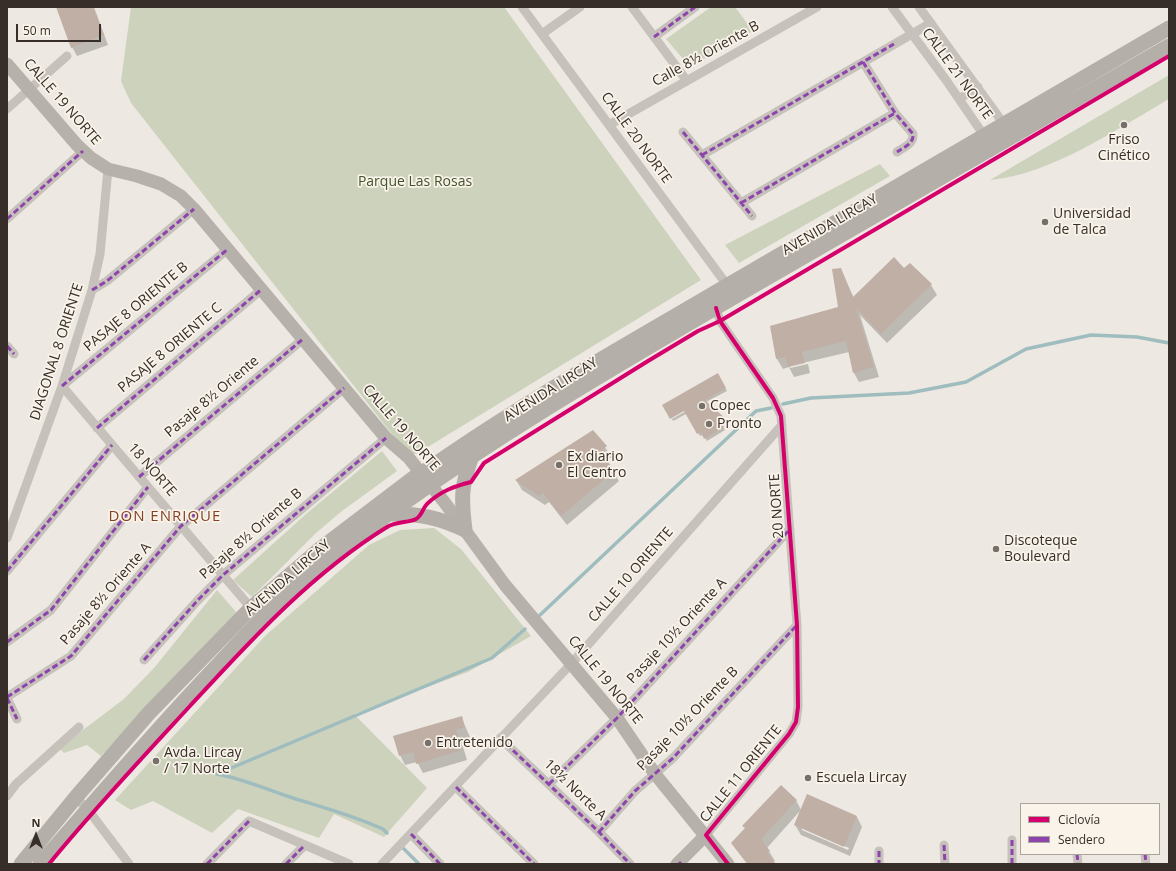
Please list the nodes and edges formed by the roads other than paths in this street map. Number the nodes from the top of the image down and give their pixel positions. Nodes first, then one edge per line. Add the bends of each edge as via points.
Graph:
1 (522, 7) edge
2 (580, 7) edge
3 (632, 7) edge
4 (695, 7) edge
5 (817, 7) edge
6 (892, 7) edge
7 (919, 7) edge
8 (930, 23) junction
9 (1169, 28) edge
10 (542, 34) junction
11 (911, 34) junction
12 (654, 37) junction
13 (1169, 46) edge
14 (67, 56) dead end
15 (863, 62) junction
16 (7, 64) edge
17 (687, 81) junction
18 (978, 87) junction
19 (30, 89) junction
20 (959, 99) junction
21 (7, 109) edge
22 (895, 113) junction
23 (609, 125) junction
24 (1009, 130) junction
25 (683, 132) dead end
26 (985, 137) junction
27 (83, 152) junction
28 (897, 152) dead end
29 (702, 155) junction
30 (108, 168) junction
31 (741, 203) junction
32 (194, 209) junction
33 (752, 216) dead end
34 (7, 219) edge
35 (228, 249) junction
36 (727, 285) junction
37 (262, 289) junction
38 (92, 290) junction
39 (716, 308) junction
40 (303, 339) junction
41 (62, 386) junction
42 (344, 388) junction
43 (782, 425) junction
44 (97, 428) junction
45 (386, 438) junction
46 (112, 445) junction
47 (472, 456) junction
48 (420, 473) junction
49 (139, 476) junction
50 (430, 485) junction
51 (148, 487) junction
52 (390, 514) junction
53 (181, 526) junction
54 (790, 529) junction
55 (465, 530) junction
56 (7, 538) edge
57 (7, 571) edge
58 (223, 575) junction
59 (251, 608) junction
60 (797, 625) junction
61 (7, 642) edge
62 (144, 660) dead end
63 (571, 664) junction
64 (7, 698) edge
65 (617, 718) junction
66 (17, 719) dead end
67 (796, 722) joint
68 (79, 728) dead end
69 (500, 738) junction
70 (655, 774) junction
71 (549, 784) junction
72 (456, 787) junction
73 (7, 796) edge
74 (76, 797) junction
75 (88, 810) junction
76 (599, 832) junction
77 (411, 834) junction
78 (706, 835) junction
79 (1012, 840) dead end
80 (944, 845) dead end
81 (304, 846) junction
82 (878, 851) dead end
83 (679, 863) edge
84 (21, 864) edge
85 (40, 864) edge
86 (129, 864) edge
87 (207, 864) edge
88 (286, 864) edge
89 (349, 864) edge
90 (382, 864) edge
91 (440, 864) edge
92 (534, 864) edge
93 (630, 864) edge
94 (728, 864) edge
95 (879, 864) edge
96 (945, 864) edge
97 (1012, 864) edge

1 - 10 street, CALLE 20 NORTE
2 - 10 street
3 - 12 street
4 - 12 street
5 - 17 street, Calle 8½ Oriente B
6 - 11 street, CALLE 21 NORTE
7 - 8 street, CALLE 21 NORTE
8 - 11 street
8 - 18 street, CALLE 21 NORTE
9 - 24 main road, AVENIDA LIRCAY
10 - 23 street, CALLE 20 NORTE
11 - 15 street
11 - 20 street, CALLE 21 NORTE
12 - 17 street
13 - 24 main road, AVENIDA LIRCAY
14 - 19 street
15 - 22 street
15 - 29 street
16 - 19 street, CALLE 19 NORTE
17 - 23 street, Calle 8½ Oriente B
18 - 20 street
18 - 24 street, CALLE 21 NORTE
19 - 21 street
19 - 27 street, CALLE 19 NORTE
20 - 26 street, CALLE 21 NORTE
22 - 28 street via 912,130 914,138
22 - 31 street
23 - 36 street, CALLE 20 NORTE
24 - 26 main road, AVENIDA LIRCAY
24 - 39 main road, AVENIDA LIRCAY
25 - 29 street
26 - 36 main road, AVENIDA LIRCAY
27 - 30 street, CALLE 19 NORTE
27 - 34 street
29 - 31 street
30 - 32 street, CALLE 19 NORTE via 160,184 181,196
30 - 38 street, DIAGONAL 8 ORIENTE via 100,254
31 - 33 street
32 - 35 street, CALLE 19 NORTE
32 - 38 street via 107,281
35 - 37 street, CALLE 19 NORTE
35 - 41 street, PASAJE 8 ORIENTE B
36 - 48 main road, AVENIDA LIRCAY via 539,396
37 - 40 street, CALLE 19 NORTE
37 - 44 street, PASAJE 8 ORIENTE C
38 - 41 street, DIAGONAL 8 ORIENTE
39 - 43 street, 20 NORTE via 720,321 773,398
39 - 47 main road, AVENIDA LIRCAY via 591,381
40 - 42 street, CALLE 19 NORTE
40 - 49 street, Pasaje 8½ Oriente
41 - 44 street, 18 NORTE
41 - 56 street, DIAGONAL 8 ORIENTE
42 - 45 street, CALLE 19 NORTE
42 - 53 street, Pasaje 8½ Oriente A
43 - 54 street, 20 NORTE
43 - 63 street, CALLE 10 ORIENTE
44 - 46 street, 18 NORTE
45 - 48 street, CALLE 19 NORTE via 408,457
45 - 58 street, Pasaje 8½ Oriente B
46 - 49 street, 18 NORTE
46 - 57 street
47 - 50 main road, AVENIDA LIRCAY
47 - 55 main road via 461,504
48 - 50 street, CALLE 19 NORTE
48 - 59 main road, AVENIDA LIRCAY via 320,549
49 - 51 street, 18 NORTE
50 - 52 main road, AVENIDA LIRCAY
50 - 55 street, CALLE 19 NORTE
51 - 53 street, 18 NORTE
51 - 61 street via 51,610
52 - 55 main road via 433,517
52 - 75 main road, AVENIDA LIRCAY via 324,562 261,619 167,719
53 - 58 street, 18 NORTE
53 - 64 street, Pasaje 8½ Oriente A via 76,651
54 - 60 street, 20 NORTE
54 - 65 street, Pasaje 10½ Oriente A
55 - 63 street, CALLE 19 NORTE via 505,585
58 - 59 street, 18 NORTE
58 - 62 street, Pasaje 8½ Oriente B
59 - 74 main road, AVENIDA LIRCAY via 149,713
60 - 67 street, 20 NORTE
60 - 70 street, Pasaje 10½ Oriente B
63 - 65 street, CALLE 19 NORTE
63 - 69 street, CALLE 10 ORIENTE
64 - 66 street
65 - 70 street, CALLE 19 NORTE
65 - 71 street, Pasaje 10½ Oriente A
67 - 78 street, CALLE 11 ORIENTE via 789,734
68 - 73 street via 16,784
69 - 71 street, 18½ Norte A
69 - 72 street, CALLE 10 ORIENTE
70 - 76 street, Pasaje 10½ Oriente B via 635,791
70 - 78 street, CALLE 19 NORTE
71 - 76 street, 18½ Norte A
72 - 77 street, CALLE 10 ORIENTE
72 - 92 street
74 - 75 street
74 - 84 main road, AVENIDA LIRCAY
75 - 85 main road, AVENIDA LIRCAY
75 - 86 street
76 - 93 street, 18½ Norte A
77 - 90 street, CALLE 10 ORIENTE
77 - 91 street
78 - 83 street, CALLE 11 ORIENTE
78 - 94 street, CALLE 19 NORTE
79 - 97 street
80 - 96 street
81 - 87 street via 249,821
81 - 88 street
81 - 89 street
82 - 95 street

